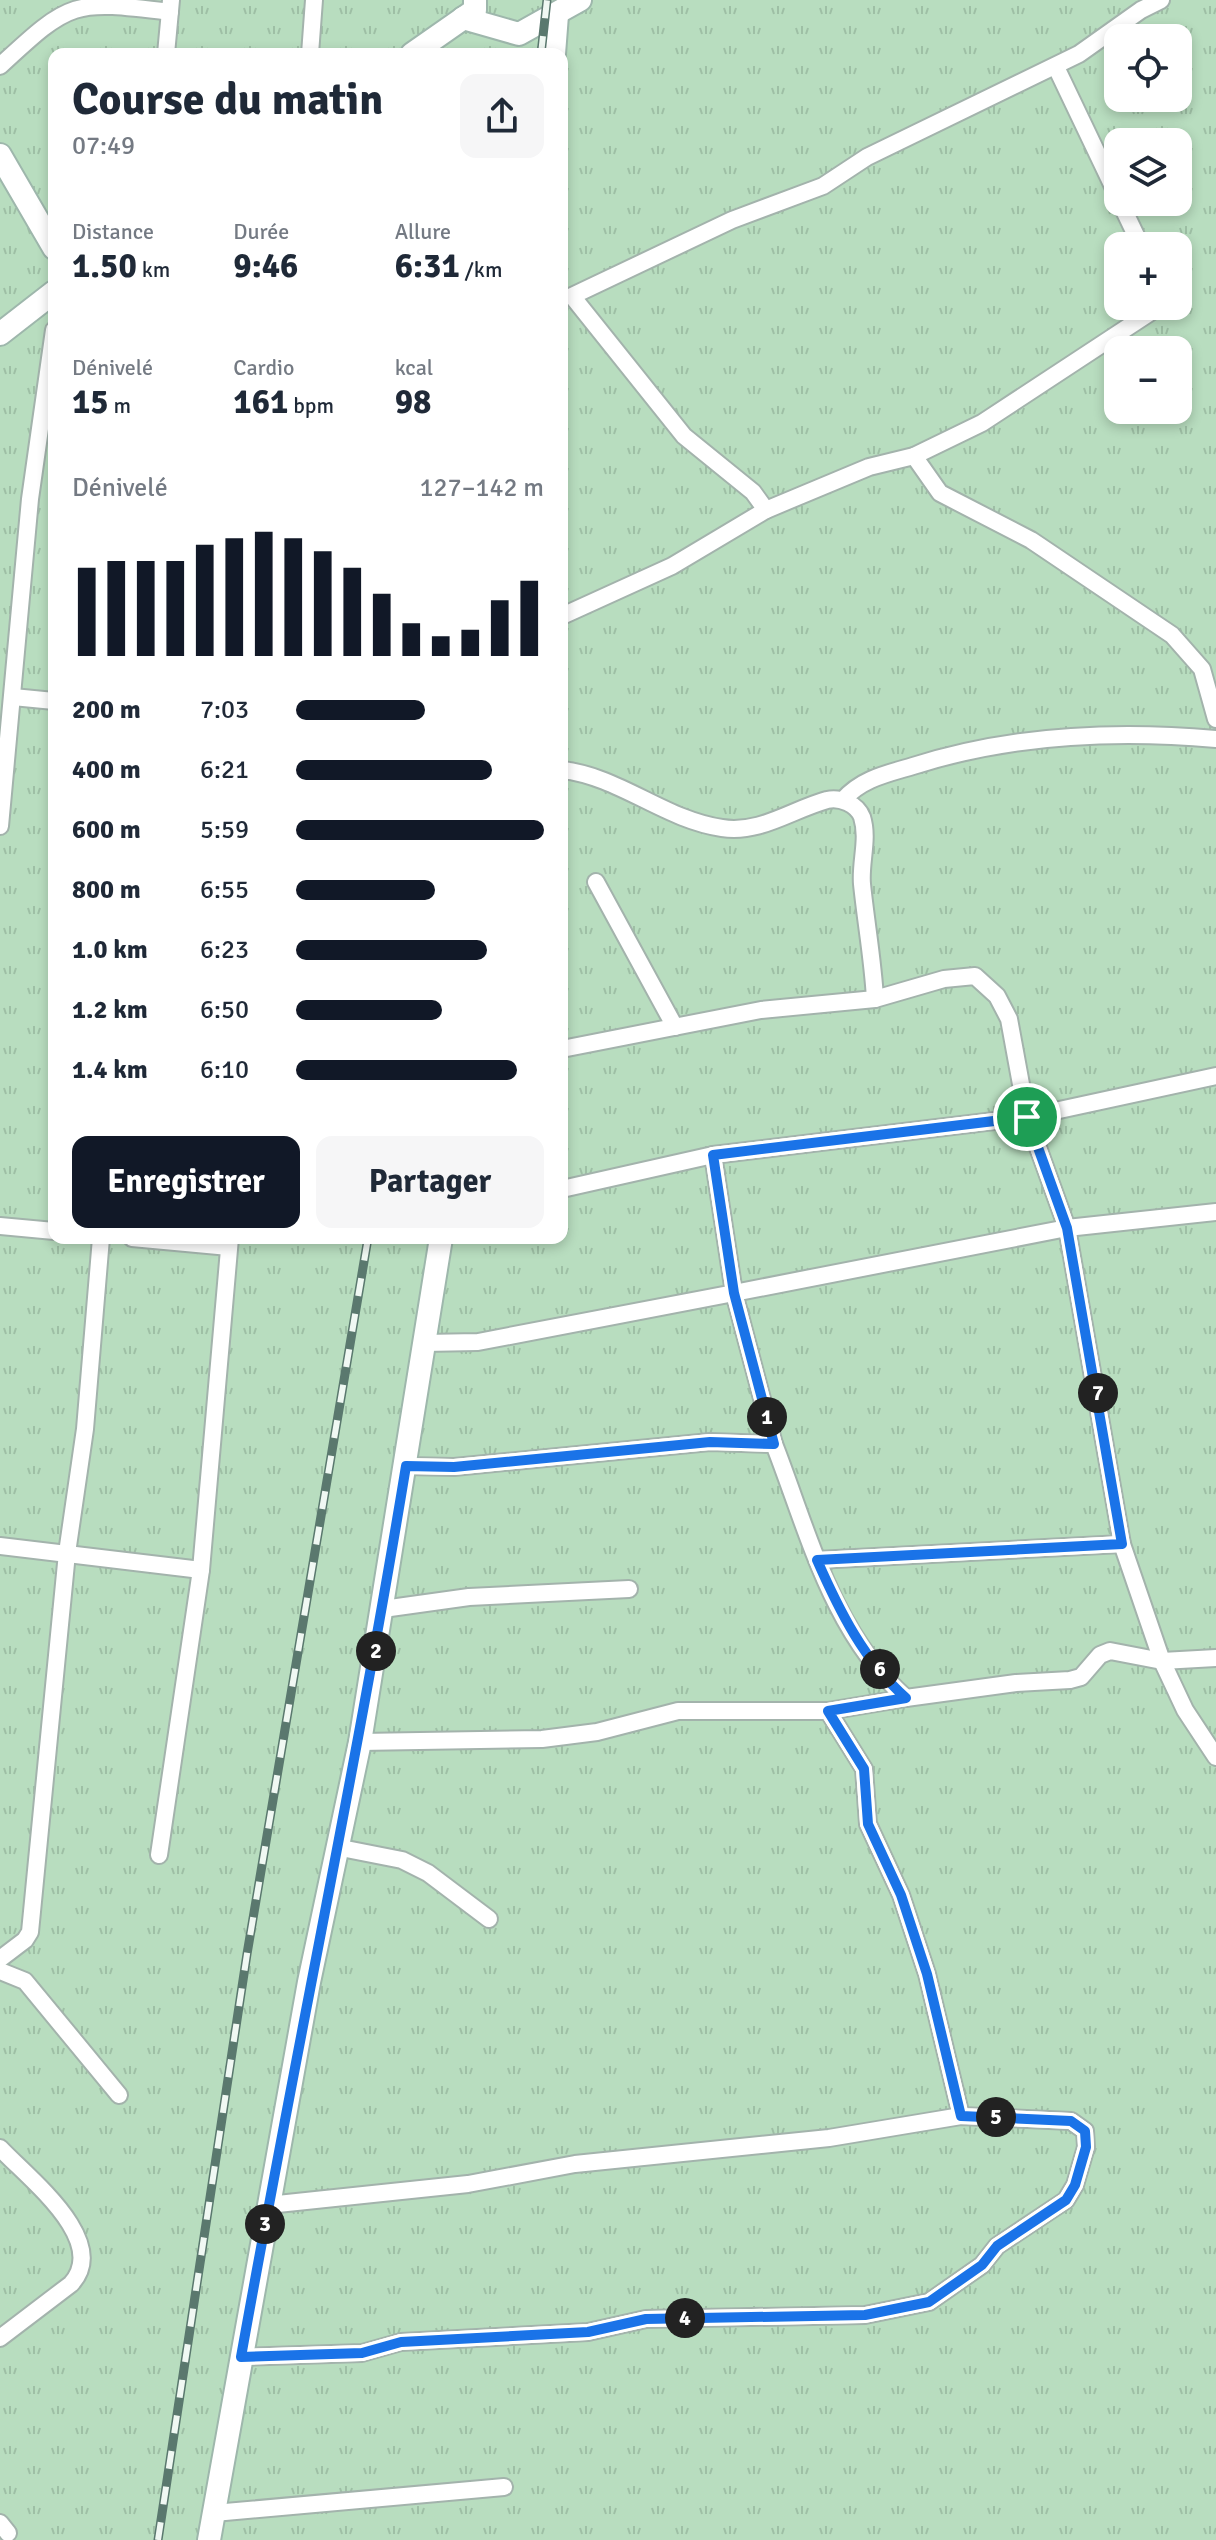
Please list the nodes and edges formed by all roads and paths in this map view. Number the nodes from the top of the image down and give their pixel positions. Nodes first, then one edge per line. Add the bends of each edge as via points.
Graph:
1 (314, 0) edge
2 (580, 0) edge
3 (1161, 0) edge
4 (170, 6) edge
5 (469, 9) edge
6 (557, 15) junction
7 (166, 48) edge
8 (310, 48) edge
9 (420, 48) edge
10 (554, 48) edge
11 (0, 66) edge
12 (1056, 67) junction
13 (0, 155) edge
14 (1104, 168) edge
15 (48, 238) edge
16 (48, 297) edge
17 (1139, 320) edge
18 (0, 334) edge
19 (48, 372) edge
20 (914, 456) junction
21 (766, 510) junction
22 (568, 613) edge
23 (1195, 660) junction
24 (1216, 666) edge
25 (13, 697) junction
26 (48, 700) edge
27 (1216, 719) edge
28 (1216, 739) edge
29 (568, 771) edge
30 (843, 800) junction
31 (0, 826) edge
32 (596, 882) dead end
33 (875, 999) junction
34 (675, 1027) junction
35 (568, 1048) edge
36 (1216, 1076) edge
37 (1027, 1117) junction
38 (713, 1155) junction
39 (568, 1188) edge
40 (1216, 1212) edge
41 (0, 1226) edge
42 (1067, 1228) junction
43 (48, 1230) edge
44 (100, 1244) edge
45 (229, 1244) edge
46 (440, 1244) edge
47 (734, 1293) junction
48 (424, 1343) junction
49 (774, 1444) junction
50 (406, 1466) junction
51 (1122, 1544) junction
52 (0, 1546) edge
53 (67, 1553) junction
54 (817, 1560) junction
55 (201, 1570) junction
56 (629, 1589) dead end
57 (383, 1609) junction
58 (1216, 1658) edge
59 (1162, 1661) junction
60 (906, 1698) junction
61 (828, 1711) junction
62 (360, 1742) junction
63 (1216, 1757) edge
64 (336, 1847) junction
65 (159, 1855) dead end
66 (489, 1919) dead end
67 (0, 1959) edge
68 (0, 1971) edge
69 (119, 2095) dead end
70 (961, 2116) junction
71 (0, 2148) edge
72 (268, 2205) junction
73 (0, 2338) edge
74 (241, 2357) junction
75 (504, 2487) dead end
76 (214, 2513) junction
77 (209, 2540) edge

1 - 8 street
2 - 6 street
3 - 12 street
4 - 7 street
4 - 11 street via 74,9 47,22
5 - 6 street via 519,34
5 - 9 street
6 - 10 street
12 - 14 street
12 - 21 street via 982,98 867,157 823,186 732,220 572,296 684,436 753,492
13 - 15 street
16 - 18 street
17 - 20 street via 982,423
19 - 25 street via 30,499
20 - 21 street via 869,467
20 - 23 street via 940,493 1071,565 1172,635
21 - 22 street via 672,566
23 - 24 street
23 - 27 street via 1210,688
25 - 26 street
25 - 31 street
28 - 30 street via 1012,741 866,781
29 - 30 street via 722,828 757,827 831,799
30 - 33 street via 861,816 862,883
32 - 34 street
33 - 34 street via 761,1010
33 - 37 street via 944,979 975,976 984,981 1009,1019
34 - 35 street
36 - 37 street
37 - 38 street
37 - 42 street
38 - 39 street
38 - 47 street
40 - 42 street
41 - 43 street
42 - 47 street
42 - 51 street
44 - 53 street via 85,1429
45 - 55 street
46 - 48 street
47 - 48 street via 478,1342
47 - 49 street
48 - 50 street
49 - 50 street via 710,1442 454,1467
49 - 54 street
50 - 57 street
51 - 54 street
51 - 59 street
52 - 53 street
53 - 55 street
53 - 67 street via 30,1932
54 - 60 street via 849,1626
55 - 65 street
56 - 57 street via 469,1597
57 - 62 street
58 - 59 street
59 - 60 street via 1110,1651 1081,1677 1070,1680
59 - 63 street
60 - 61 street
61 - 62 street via 678,1711 597,1732 542,1739
61 - 70 street via 864,1769 868,1824 901,1895 927,1974
62 - 64 street
64 - 66 street via 402,1860
64 - 72 street
68 - 69 street via 25,1981
70 - 72 street via 829,2138 575,2164 468,2184
70 - 74 street via 1071,2121 1085,2131 1086,2147 1066,2200 997,2246 982,2265 929,2302 865,2315 646,2319 588,2332 401,2342 362,2353
71 - 73 street via 55,2203 85,2260 71,2284
72 - 74 street
74 - 76 street
75 - 76 street
76 - 77 street

